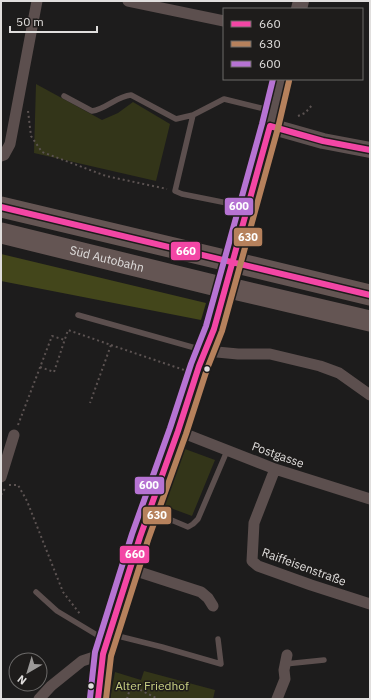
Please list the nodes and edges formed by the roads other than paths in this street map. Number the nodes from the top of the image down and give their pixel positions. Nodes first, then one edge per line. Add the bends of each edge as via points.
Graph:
1 (37, 1) edge
2 (128, 1) edge
3 (223, 21) edge
4 (281, 80) edge
5 (64, 96) dead end
6 (193, 115) junction
7 (272, 119) junction
8 (370, 150) edge
9 (1, 156) edge
10 (1, 207) edge
11 (247, 207) junction
12 (1, 233) edge
13 (220, 259) dead end
14 (245, 265) dead end
15 (213, 285) dead end
16 (238, 290) dead end
17 (370, 295) edge
18 (78, 315) dead end
19 (370, 321) edge
20 (206, 351) junction
21 (370, 395) edge
22 (178, 431) junction
23 (14, 435) road end
24 (227, 451) junction
25 (275, 469) junction
26 (1, 477) edge
27 (370, 499) edge
28 (150, 511) junction
29 (130, 569) junction
30 (36, 592) dead end
31 (370, 604) edge
32 (213, 606) dead end
33 (109, 637) junction
34 (218, 639) dead end
35 (104, 654) junction
36 (286, 660) joint
37 (324, 660) dead end
38 (39, 699) edge
39 (98, 699) edge
40 (277, 699) edge

1 - 9 street via 10,144
2 - 3 street
4 - 7 main road
5 - 6 lane via 92,111 131,95 172,118
6 - 7 lane via 224,99
6 - 11 lane via 175,191
7 - 8 main road via 323,141
7 - 11 street
10 - 13 highway
11 - 20 street
12 - 15 highway, Süd Autobahn
14 - 17 highway
16 - 19 highway
18 - 20 lane
20 - 21 street via 270,354 320,366 339,374
20 - 22 street
22 - 24 street, Postgasse
22 - 28 street
23 - 26 street
24 - 25 street, Postgasse
24 - 28 lane via 198,519 193,524 188,526
25 - 27 street, Postgasse
25 - 31 street, Raiffeisenstraße via 254,523 252,561 258,566
28 - 29 street
29 - 32 street via 201,592
29 - 33 street
30 - 33 lane via 57,611
33 - 34 lane via 162,647 221,664
33 - 35 street
35 - 38 street via 82,661
35 - 39 street
36 - 37 lane
36 - 40 street via 285,679

